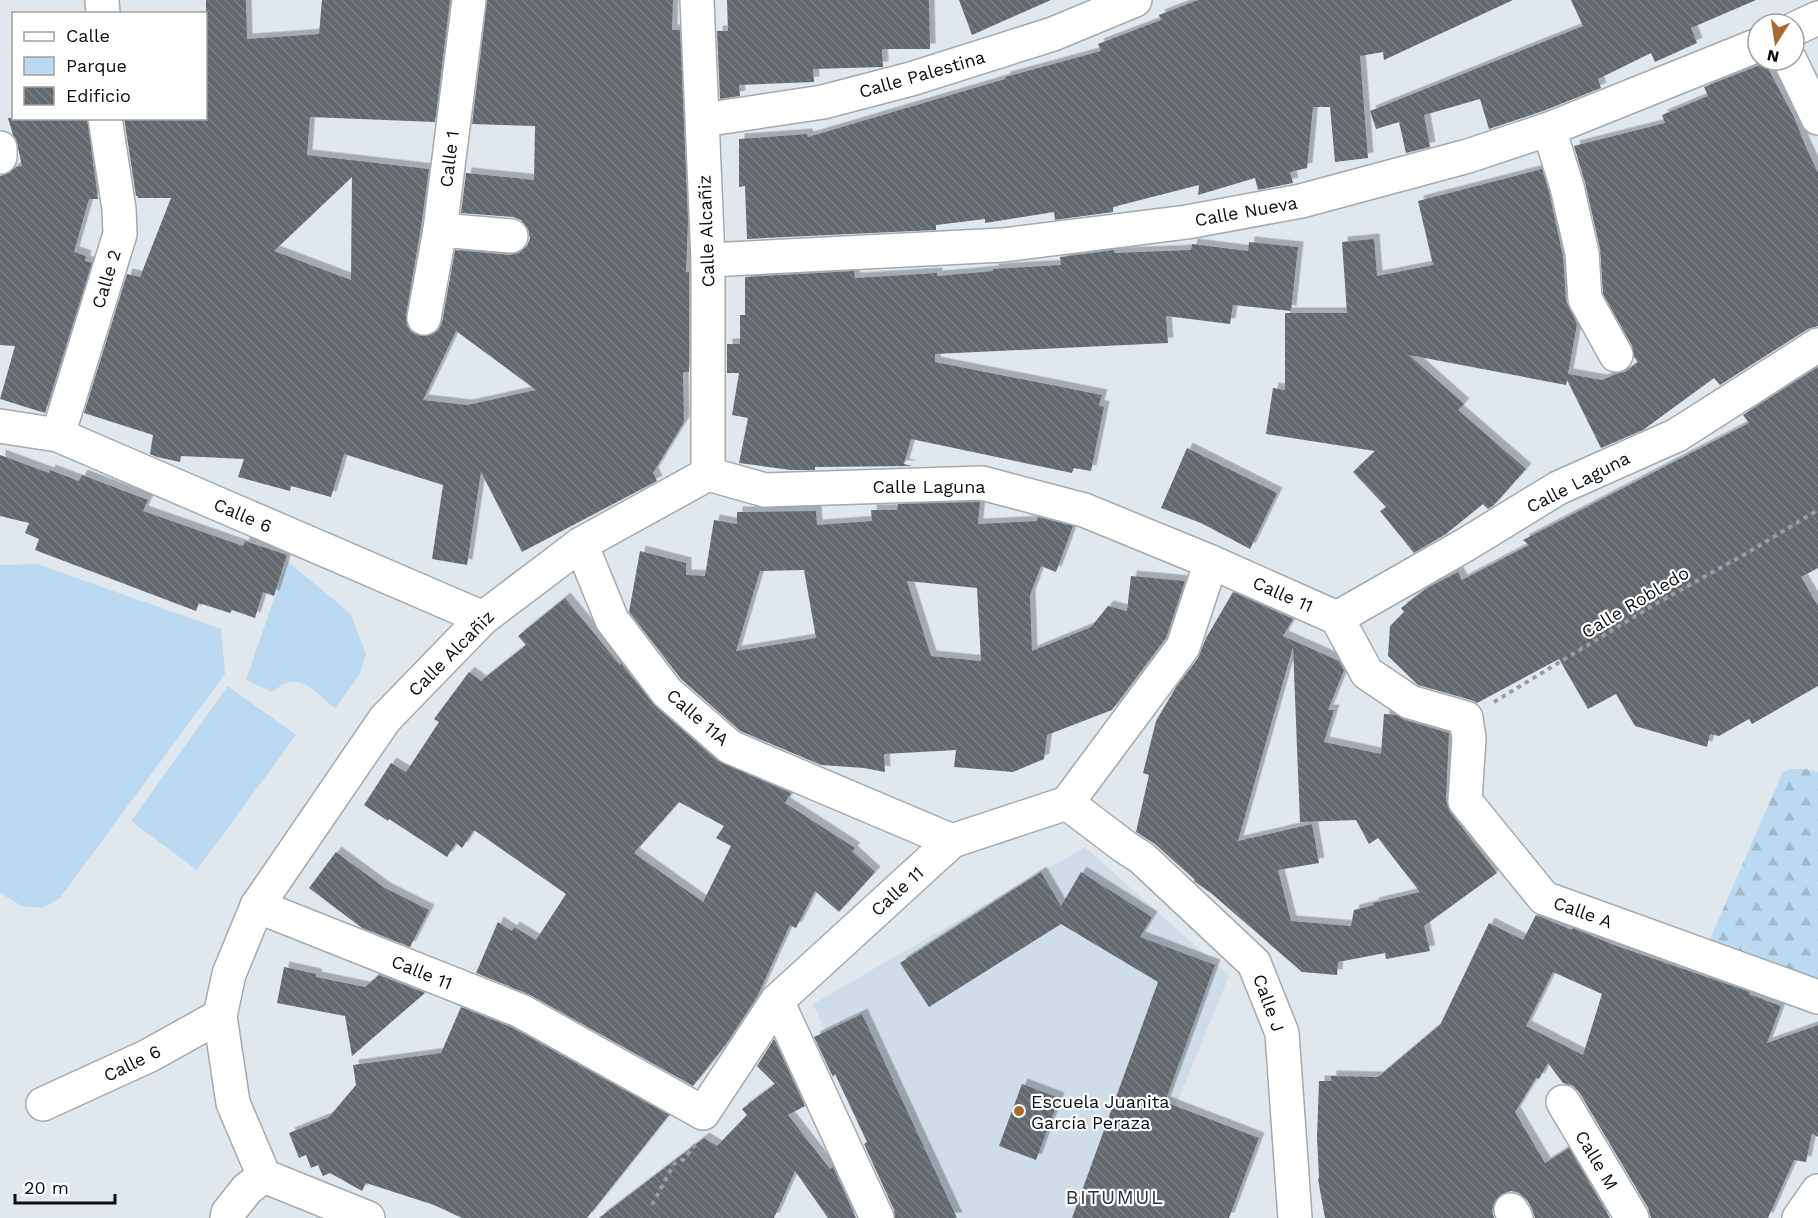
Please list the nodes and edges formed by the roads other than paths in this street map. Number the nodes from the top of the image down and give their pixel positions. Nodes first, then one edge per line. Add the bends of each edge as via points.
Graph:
1 (469, 0) edge
2 (697, 0) edge
3 (1135, 0) edge
4 (1746, 50) edge
5 (1796, 72) edge
6 (1818, 118) edge
7 (105, 120) edge
8 (703, 120) junction
9 (1549, 129) junction
10 (0, 148) edge
11 (0, 157) edge
12 (440, 230) junction
13 (511, 236) dead end
14 (708, 260) junction
15 (424, 318) dead end
16 (1818, 345) edge
17 (1616, 355) dead end
18 (0, 426) edge
19 (58, 435) junction
20 (708, 474) junction
21 (581, 544) junction
22 (1211, 562) junction
23 (483, 618) junction
24 (1337, 618) junction
25 (1067, 803) junction
26 (952, 841) junction
27 (257, 906) junction
28 (1818, 997) edge
29 (777, 1001) junction
30 (219, 1016) junction
31 (1563, 1102) dead end
32 (43, 1104) dead end
33 (264, 1176) junction
34 (1818, 1191) edge
35 (227, 1218) edge
36 (368, 1218) edge
37 (877, 1218) edge
38 (1295, 1218) edge
39 (1632, 1218) edge
40 (1799, 1218) edge

1 - 12 street, Calle 1
2 - 8 street, Calle Alcañiz
3 - 8 street, Calle Palestina via 1053,34 910,79 823,102
4 - 9 street, Calle Nueva
5 - 6 street
7 - 19 street, Calle 2 via 120,234
8 - 14 street, Calle Alcañiz
9 - 14 street, Calle Nueva via 1395,177 1301,201 1187,222 1003,245
9 - 17 street via 1581,253 1585,299
10 - 11 street
12 - 13 street
12 - 15 street, Calle 1
14 - 20 street, Calle Alcañiz
16 - 24 street, Calle Laguna via 1677,435 1558,488
18 - 19 street, Calle 6
19 - 23 street, Calle 6
20 - 21 street, Calle Alcañiz
20 - 22 street, Calle Laguna via 765,490 982,483 1084,510
21 - 23 street, Calle Alcañiz
21 - 26 street, Calle 11A via 612,620 667,692 730,747
22 - 24 street, Calle 11
22 - 25 street via 1183,647
23 - 27 street, Calle Alcañiz via 385,719
24 - 28 street, Calle A via 1367,673 1410,702 1466,718 1469,738 1465,801 1544,898
25 - 26 street, Calle 11
25 - 38 street, Calle J via 1142,858 1254,963 1282,1033
26 - 29 street, Calle 11
27 - 29 street, Calle 11 via 521,1011 703,1113
27 - 30 street, Calle Alcañiz via 229,974
29 - 37 street
30 - 32 street, Calle 6 via 148,1056
30 - 33 street, Calle Alcañiz via 233,1103
31 - 39 street, Calle M
33 - 35 street via 247,1189
33 - 36 street
34 - 40 street

